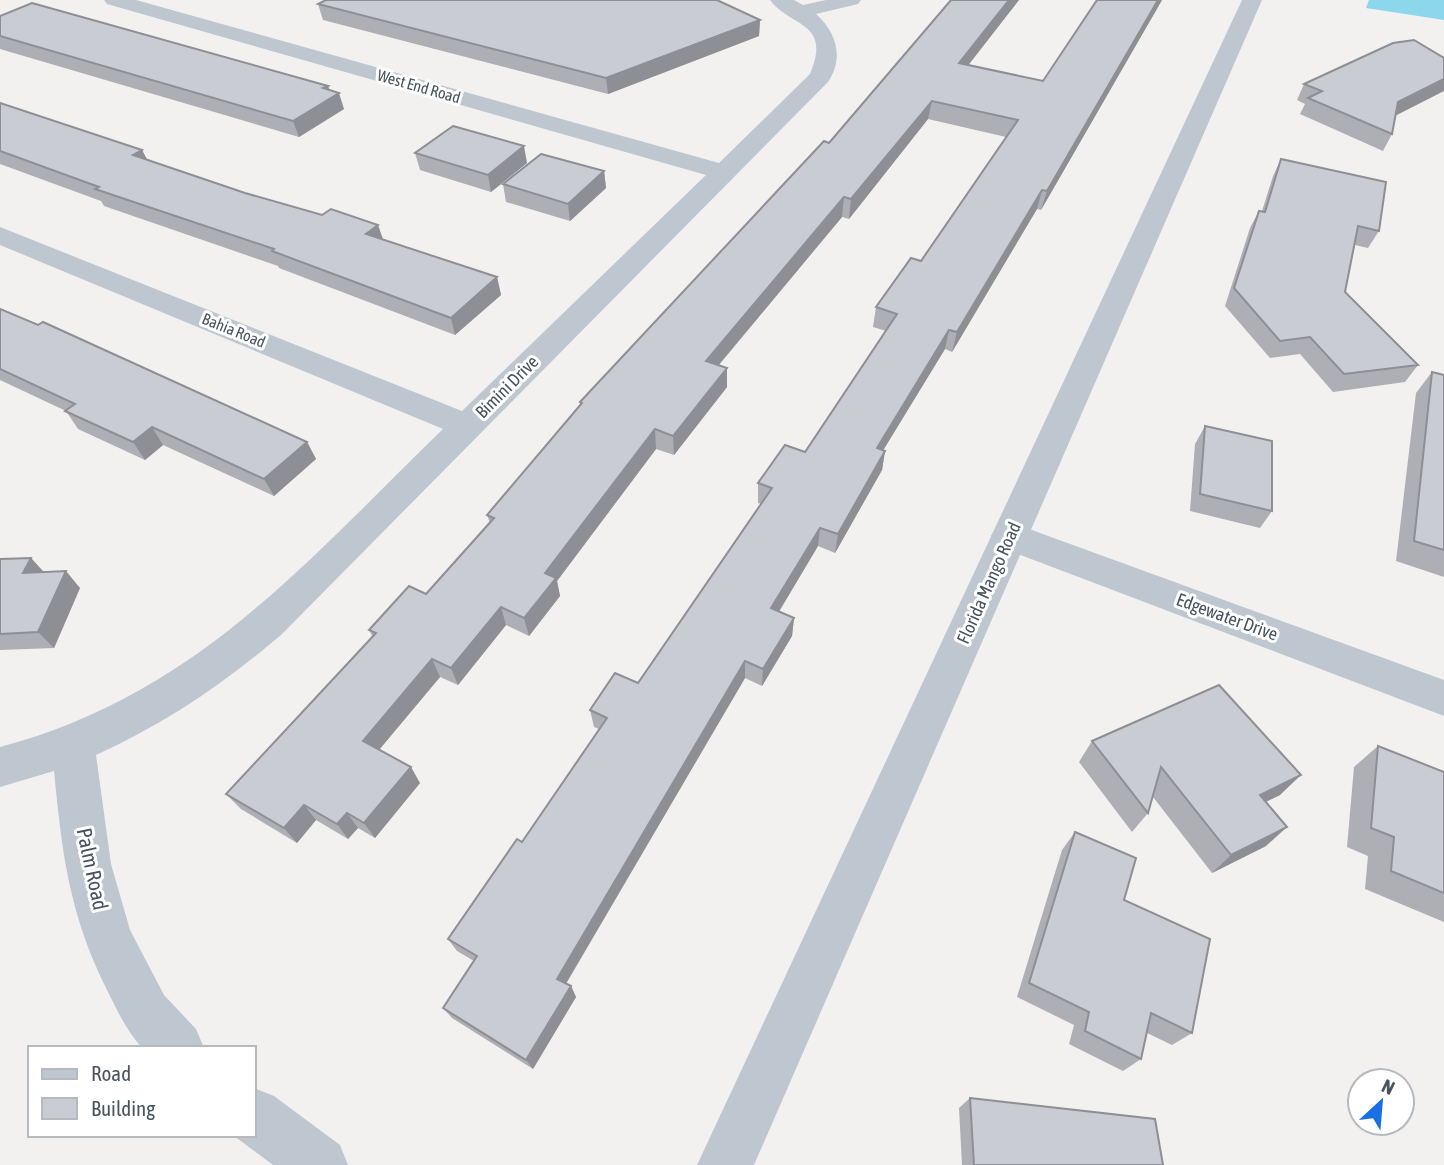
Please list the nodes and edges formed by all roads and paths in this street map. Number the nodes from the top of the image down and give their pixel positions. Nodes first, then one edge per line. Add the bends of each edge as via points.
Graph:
1 (114, 0) edge
2 (851, 0) edge
3 (1252, 0) edge
4 (791, 6) edge
5 (724, 172) junction
6 (0, 235) edge
7 (467, 426) junction
8 (1010, 536) junction
9 (1444, 698) edge
10 (73, 745) junction
11 (0, 767) edge
12 (175, 1046) edge
13 (256, 1117) edge
14 (320, 1165) edge
15 (725, 1165) edge

1 - 5 street, West End Road
2 - 4 street, Bimini Drive
3 - 8 street, Florida Mango Road
4 - 5 street, Bimini Drive via 813,22 825,39 825,67
5 - 7 street, Bimini Drive
6 - 7 street, Bahia Road
7 - 10 street, Bimini Drive via 234,652 160,703
8 - 9 street, Edgewater Drive
8 - 15 street, Florida Mango Road
10 - 11 street
10 - 12 street, Palm Road via 87,864 108,939 146,1013
13 - 14 street

